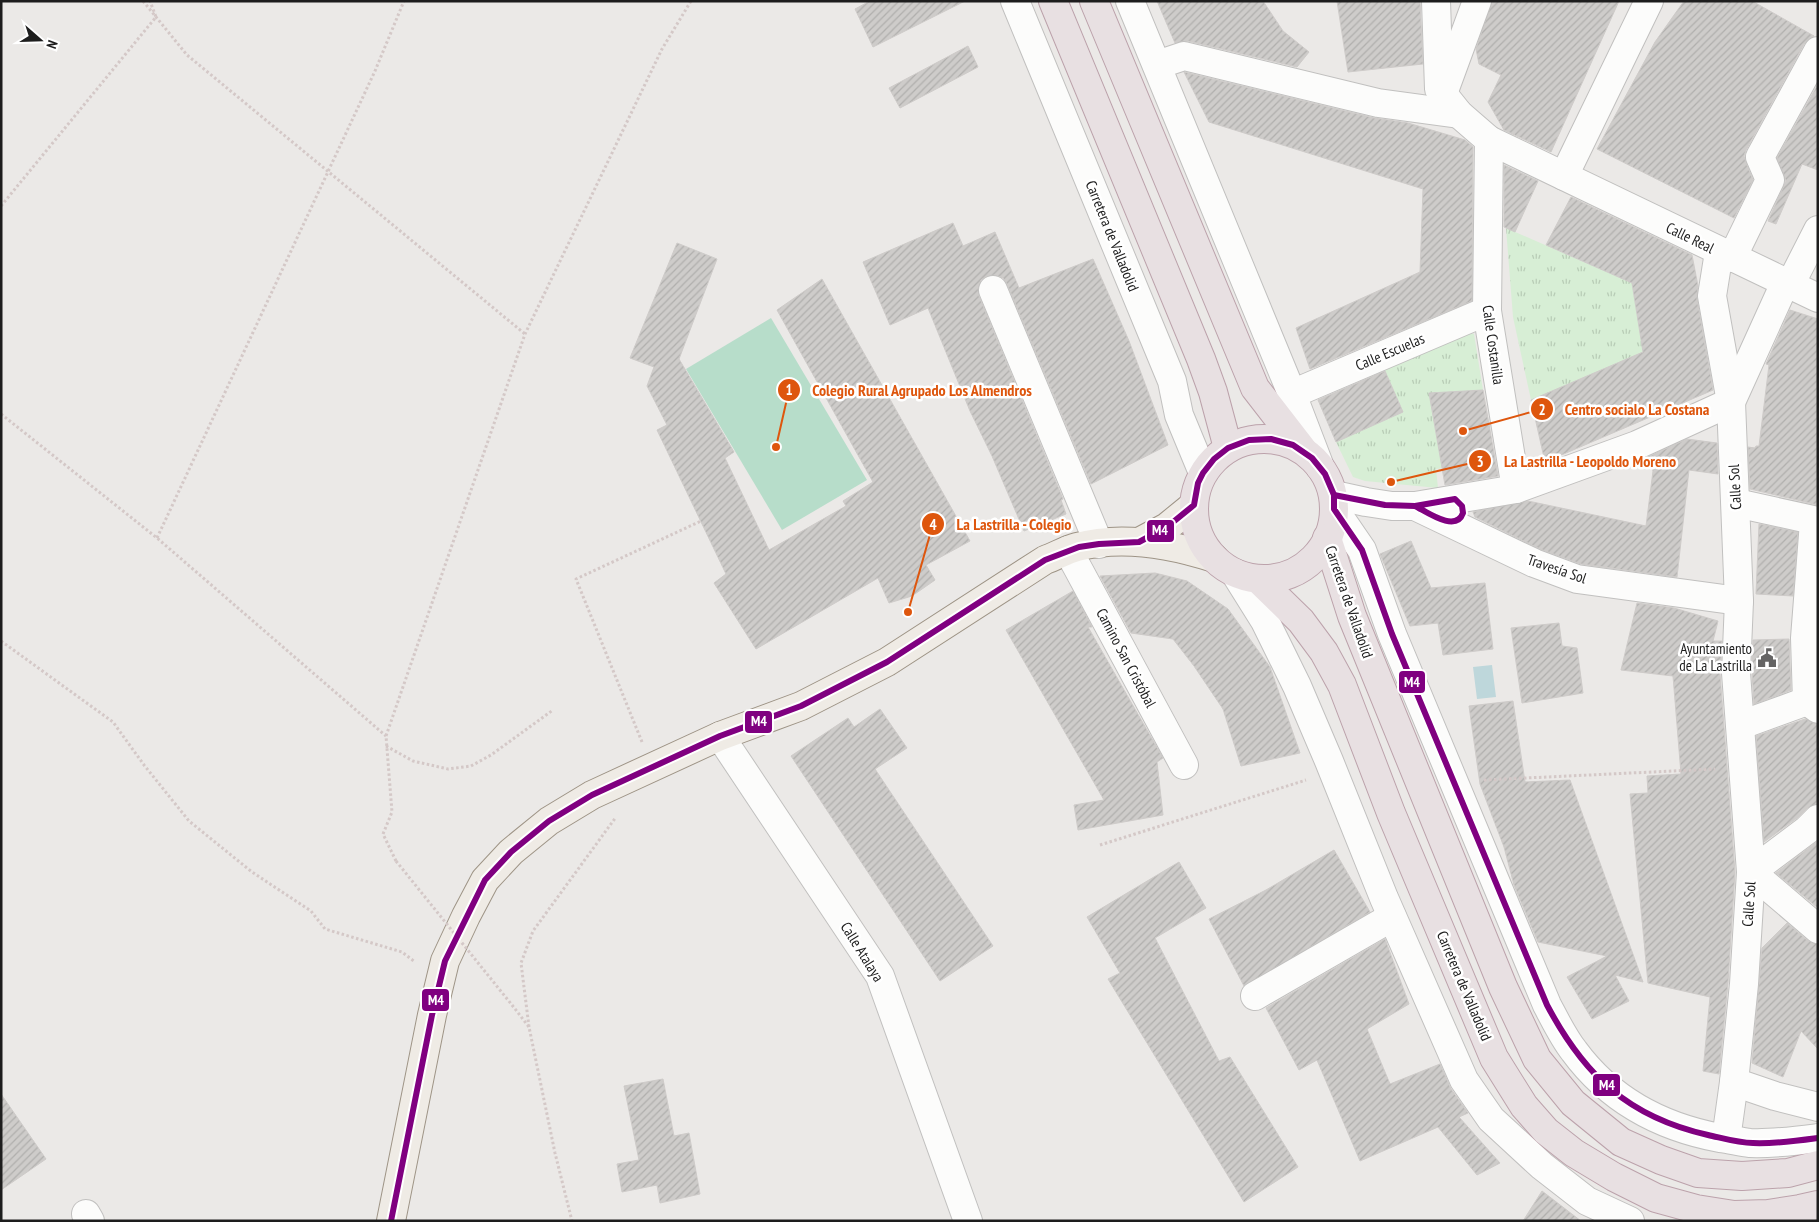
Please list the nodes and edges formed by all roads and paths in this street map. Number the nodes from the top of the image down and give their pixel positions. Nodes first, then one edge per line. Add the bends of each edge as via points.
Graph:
1 (143, 1) edge
2 (150, 1) edge
3 (404, 1) edge
4 (691, 1) edge
5 (1016, 1) edge
6 (1053, 1) edge
7 (1094, 1) edge
8 (1130, 1) edge
9 (1436, 1) edge
10 (1477, 1) edge
11 (1649, 1) edge
12 (156, 17) junction
13 (1818, 51) edge
14 (1157, 64) junction
15 (1451, 104) junction
16 (1488, 140) junction
17 (328, 171) junction
18 (1564, 176) junction
19 (1, 206) edge
20 (1818, 230) edge
21 (1725, 255) junction
22 (1787, 284) junction
23 (992, 290) dead end
24 (1818, 298) edge
25 (1487, 311) junction
26 (525, 334) junction
27 (1292, 394) junction
28 (1731, 402) junction
29 (1, 414) edge
30 (1228, 448) junction
31 (1312, 458) junction
32 (1203, 473) junction
33 (1516, 489) junction
34 (1334, 502) junction
35 (1736, 503) junction
36 (1194, 505) junction
37 (1450, 510) junction
38 (701, 521) dead end
39 (1816, 521) edge
40 (157, 538) junction
41 (1327, 538) junction
42 (1139, 542) junction
43 (1099, 544) junction
44 (1068, 550) junction
45 (1236, 570) junction
46 (1739, 601) junction
47 (1, 641) edge
48 (1813, 705) edge
49 (553, 710) dead end
50 (1741, 725) junction
51 (386, 736) junction
52 (720, 736) junction
53 (643, 745) dead end
54 (386, 746) junction
55 (1184, 765) dead end
56 (1744, 768) junction
57 (1333, 772) junction
58 (1476, 780) dead end
59 (618, 813) dead end
60 (1818, 819) edge
61 (1100, 845) dead end
62 (1751, 872) junction
63 (1392, 917) junction
64 (1818, 928) edge
65 (440, 980) junction
66 (1255, 996) dead end
67 (529, 1027) junction
68 (1734, 1082) junction
69 (1818, 1106) edge
70 (1724, 1138) junction
71 (1818, 1138) edge
72 (1818, 1165) edge
73 (1818, 1204) edge
74 (391, 1221) edge
75 (572, 1221) edge
76 (968, 1221) edge
77 (1630, 1221) edge

1 - 12 path
2 - 12 path
3 - 17 path via 375,72
4 - 26 path via 662,48
5 - 32 street, Carretera de Valladolid via 1172,381 1179,415
6 - 30 highway via 1201,359
7 - 31 highway via 1255,388
8 - 14 street
9 - 15 street via 1439,89
10 - 15 street
11 - 18 street
12 - 17 path via 187,55
12 - 19 path
13 - 21 street, Calle Sol via 1760,157 1770,180
14 - 15 street via 1184,56 1378,103
14 - 27 street
15 - 16 street, Calle Real
16 - 18 street, Calle Real
16 - 25 street, Calle Costanilla
17 - 26 path
17 - 40 path
18 - 21 street, Calle Real
20 - 22 street
21 - 22 street, Calle Real
21 - 28 street, Calle Sol via 1712,296
22 - 24 street, Calle Real
22 - 28 street
23 - 43 street
25 - 27 street, Calle Escuelas
25 - 33 street, Calle Costanilla
26 - 51 path
27 - 31 street
28 - 33 street via 1637,445
28 - 35 street, Calle Sol
29 - 40 path
30 - 31 highway via 1249,440 1271,438 1288,443
30 - 32 highway
31 - 34 highway via 1329,482
32 - 36 highway
33 - 37 street
34 - 37 street
34 - 41 highway via 1332,527
34 - 70 street, Carretera de Valladolid via 1362,550 1392,634 1539,987 1573,1051 1610,1090 1636,1108 1693,1133
35 - 39 street
35 - 46 street, Calle Sol
36 - 42 main road
36 - 45 highway via 1200,537
37 - 46 street, Travesía Sol via 1534,563 1577,579
38 - 53 path via 576,579
39 - 48 street via 1805,638
40 - 51 path
41 - 45 highway via 1315,556 1299,569 1279,577
41 - 72 highway, Carretera de Valladolid via 1362,643 1503,987 1537,1059 1573,1103 1621,1142 1661,1160 1698,1173 1742,1176 1788,1173
42 - 43 main road
42 - 45 main road via 1180,548
43 - 44 main road
44 - 52 main road via 1045,560 887,662 846,684 801,706
44 - 55 street, Camino San Cristóbal
45 - 57 street via 1265,621
45 - 73 highway, Carretera de Valladolid via 1301,621 1324,652 1342,685 1391,813 1494,1058 1524,1106 1546,1131 1574,1153 1614,1177 1656,1198 1696,1209 1734,1215 1768,1214
46 - 50 street, Calle Sol via 1736,673
47 - 65 path via 113,722 189,821 252,872 311,912 325,929 402,952
48 - 50 street
49 - 54 path via 471,766 448,769 413,761
50 - 56 street, Calle Sol
51 - 54 path
52 - 65 main road via 580,801 512,852 486,880 445,961
52 - 76 street, Calle Atalaya via 880,976
54 - 67 path, bridge via 392,812 383,834 396,861
56 - 58 path
56 - 62 street, Calle Sol
57 - 61 path
57 - 63 street
59 - 67 path via 533,931 522,963
60 - 62 street
62 - 64 street
62 - 68 street, Calle Sol
63 - 66 street
63 - 77 street via 1464,1080 1491,1119 1542,1166 1587,1201
65 - 74 main road
67 - 75 path
68 - 69 street
68 - 70 street, Calle Sol
70 - 71 street, Carretera de Valladolid via 1748,1143 1776,1143

